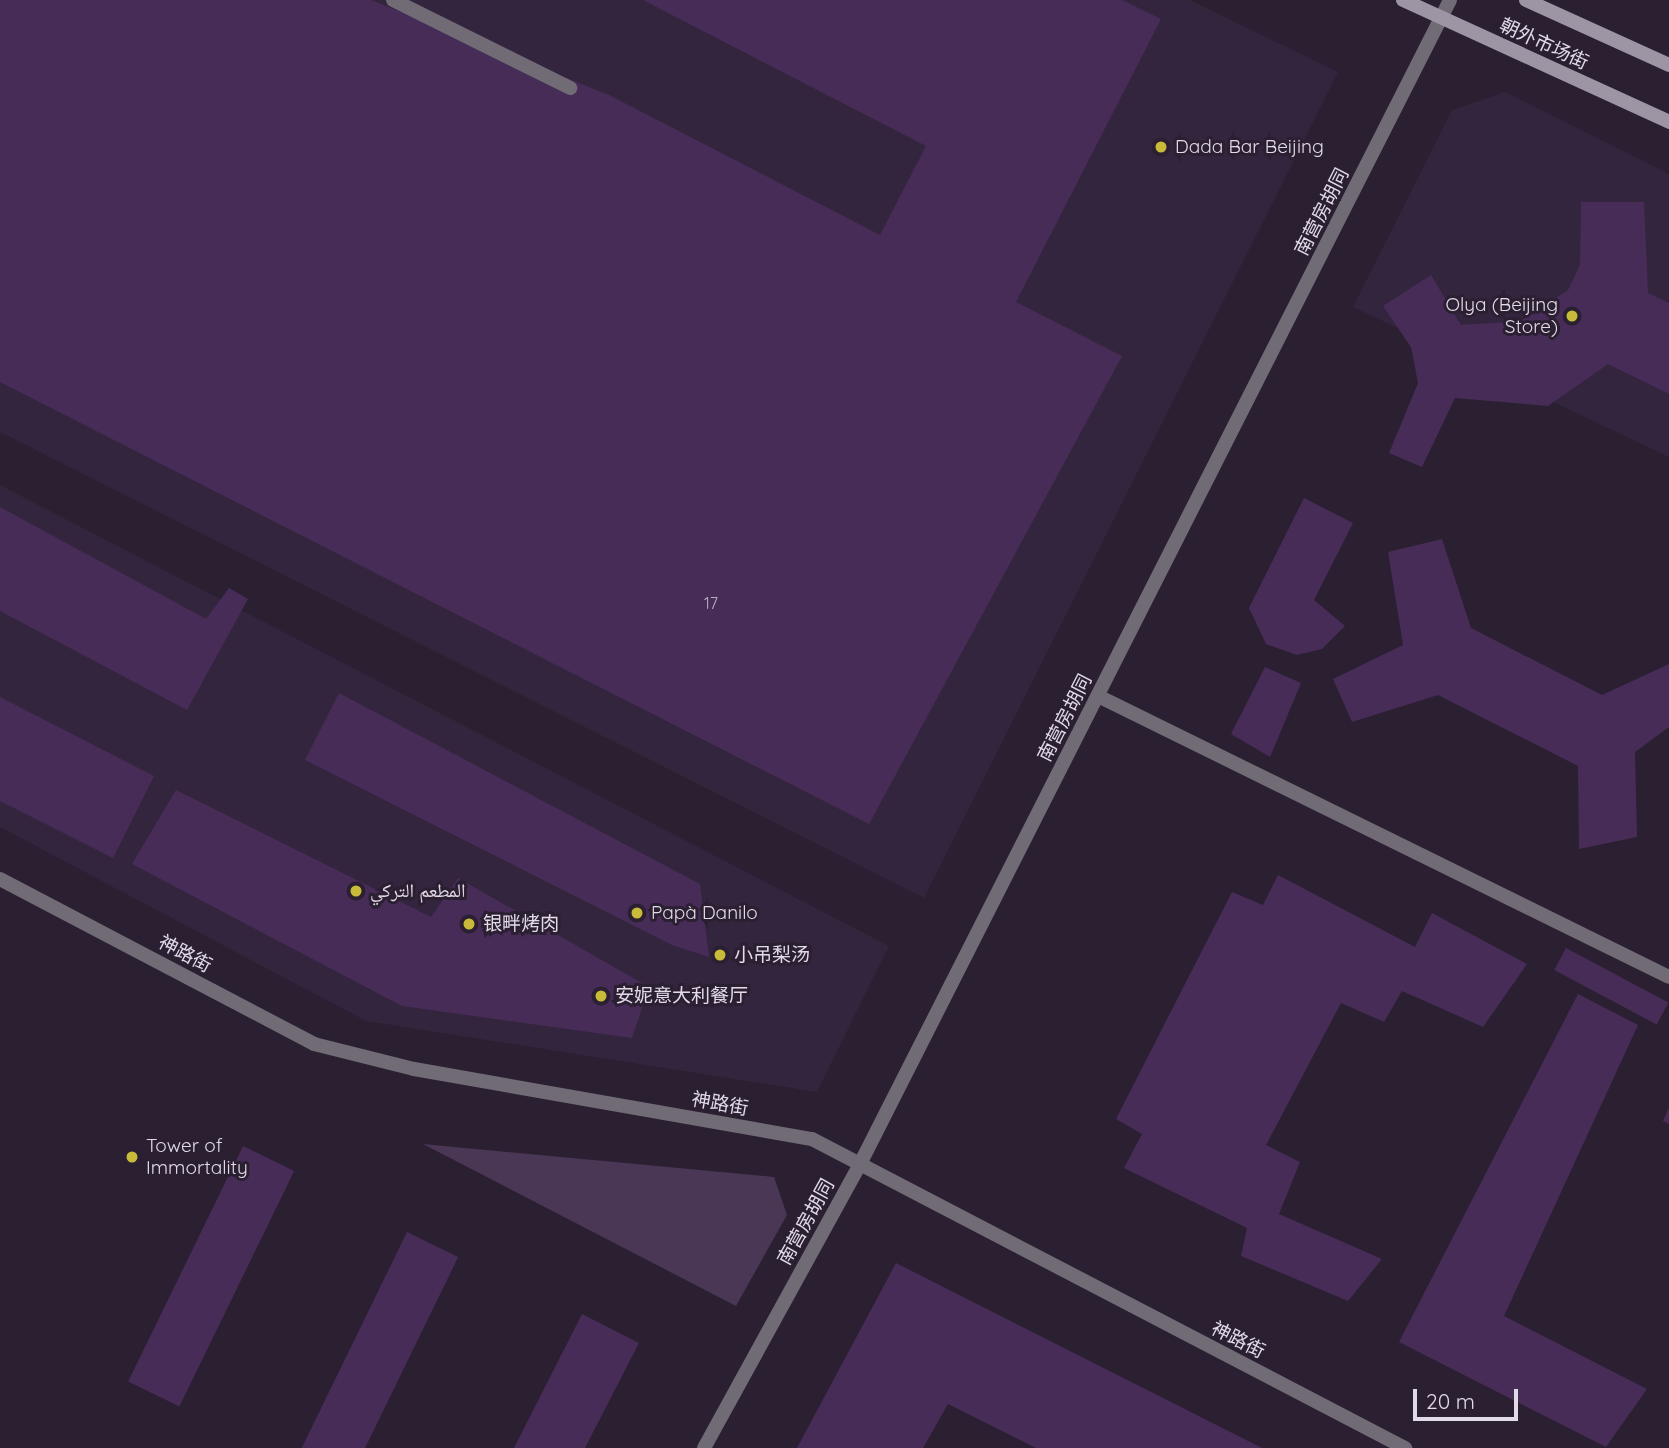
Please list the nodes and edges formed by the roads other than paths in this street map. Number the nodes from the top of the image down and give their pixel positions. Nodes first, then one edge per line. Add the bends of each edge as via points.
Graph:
1 (393, 0) edge
2 (1403, 0) edge
3 (1450, 0) edge
4 (1526, 0) edge
5 (1443, 18) junction
6 (1669, 65) edge
7 (570, 88) dead end
8 (1669, 122) edge
9 (1098, 696) junction
10 (0, 879) edge
11 (1669, 977) edge
12 (859, 1166) junction
13 (704, 1448) edge
14 (1405, 1448) edge

1 - 7 street
2 - 5 main road, 朝外市场街
3 - 5 street, 南营房胡同
4 - 6 main road, 朝外市场街
5 - 8 main road, 朝外市场街
5 - 9 street, 南营房胡同
9 - 11 street
9 - 12 street, 南营房胡同
10 - 12 street, 神路街 via 314,1044 414,1069 812,1139
12 - 13 street, 南营房胡同
12 - 14 street, 神路街

